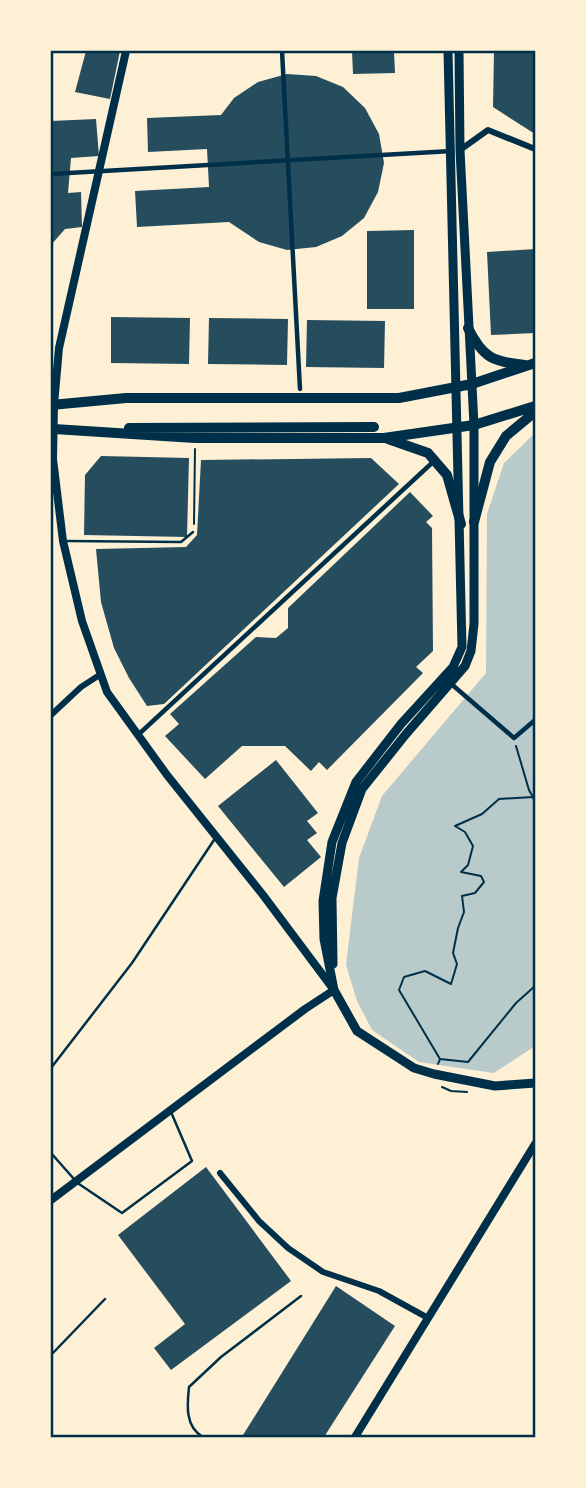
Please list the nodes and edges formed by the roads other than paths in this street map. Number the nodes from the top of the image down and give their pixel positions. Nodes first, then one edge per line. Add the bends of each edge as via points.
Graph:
1 (126, 51) edge
2 (282, 51) edge
3 (448, 51) edge
4 (459, 51) edge
5 (535, 149) edge
6 (455, 150) junction
7 (288, 161) junction
8 (99, 171) junction
9 (51, 174) edge
10 (468, 328) junction
11 (532, 364) edge
12 (472, 384) junction
13 (454, 388) junction
14 (300, 389) dead end
15 (53, 405) edge
16 (535, 406) edge
17 (535, 412) edge
18 (474, 425) junction
19 (374, 427) dead end
20 (456, 428) junction
21 (52, 429) edge
22 (384, 438) junction
23 (435, 460) junction
24 (474, 522) junction
25 (460, 524) junction
26 (193, 532) road end
27 (63, 541) junction
28 (101, 674) junction
29 (447, 680) junction
30 (51, 715) edge
31 (535, 720) edge
32 (138, 735) junction
33 (217, 837) junction
34 (334, 990) junction
35 (51, 1068) edge
36 (535, 1083) edge
37 (170, 1110) junction
38 (535, 1144) edge
39 (51, 1153) edge
40 (219, 1173) dead end
41 (79, 1184) junction
42 (51, 1200) edge
43 (301, 1296) dead end
44 (105, 1299) dead end
45 (428, 1318) junction
46 (51, 1355) edge
47 (203, 1437) edge
48 (355, 1437) edge

1 - 8 street
2 - 7 street
3 - 6 main road
4 - 6 main road
5 - 6 street via 488,130
6 - 7 street
6 - 10 main road
6 - 13 main road
7 - 8 street
7 - 14 street
8 - 9 street
8 - 15 street via 59,348
10 - 11 main road via 476,343 499,362
10 - 12 main road
11 - 12 main road
12 - 13 main road
12 - 18 main road
13 - 15 main road via 399,398 126,398
13 - 20 main road
15 - 21 street
16 - 18 main road
17 - 24 main road via 506,436 490,462
18 - 20 main road
18 - 24 main road
19 - 21 main road
20 - 22 main road
20 - 25 main road
21 - 22 main road via 195,439
21 - 27 street
22 - 23 main road via 428,453
23 - 25 main road via 447,475
23 - 32 street
24 - 29 main road via 471,651 465,666
25 - 29 main road via 462,647
26 - 27 lane via 181,542
27 - 28 street via 82,621
28 - 30 street
28 - 32 street via 107,692
29 - 31 street via 514,738
29 - 34 main road via 362,789 342,843 332,898
32 - 33 street
33 - 34 street
33 - 35 lane via 132,963
34 - 36 main road via 357,1031 414,1068 495,1086
34 - 37 street
37 - 41 street
37 - 41 lane via 192,1161 122,1213
38 - 45 street
39 - 41 lane
40 - 45 street via 259,1222 288,1248 323,1272 379,1291
41 - 42 street
43 - 47 lane via 189,1387 187,1414
44 - 46 lane
45 - 48 street

